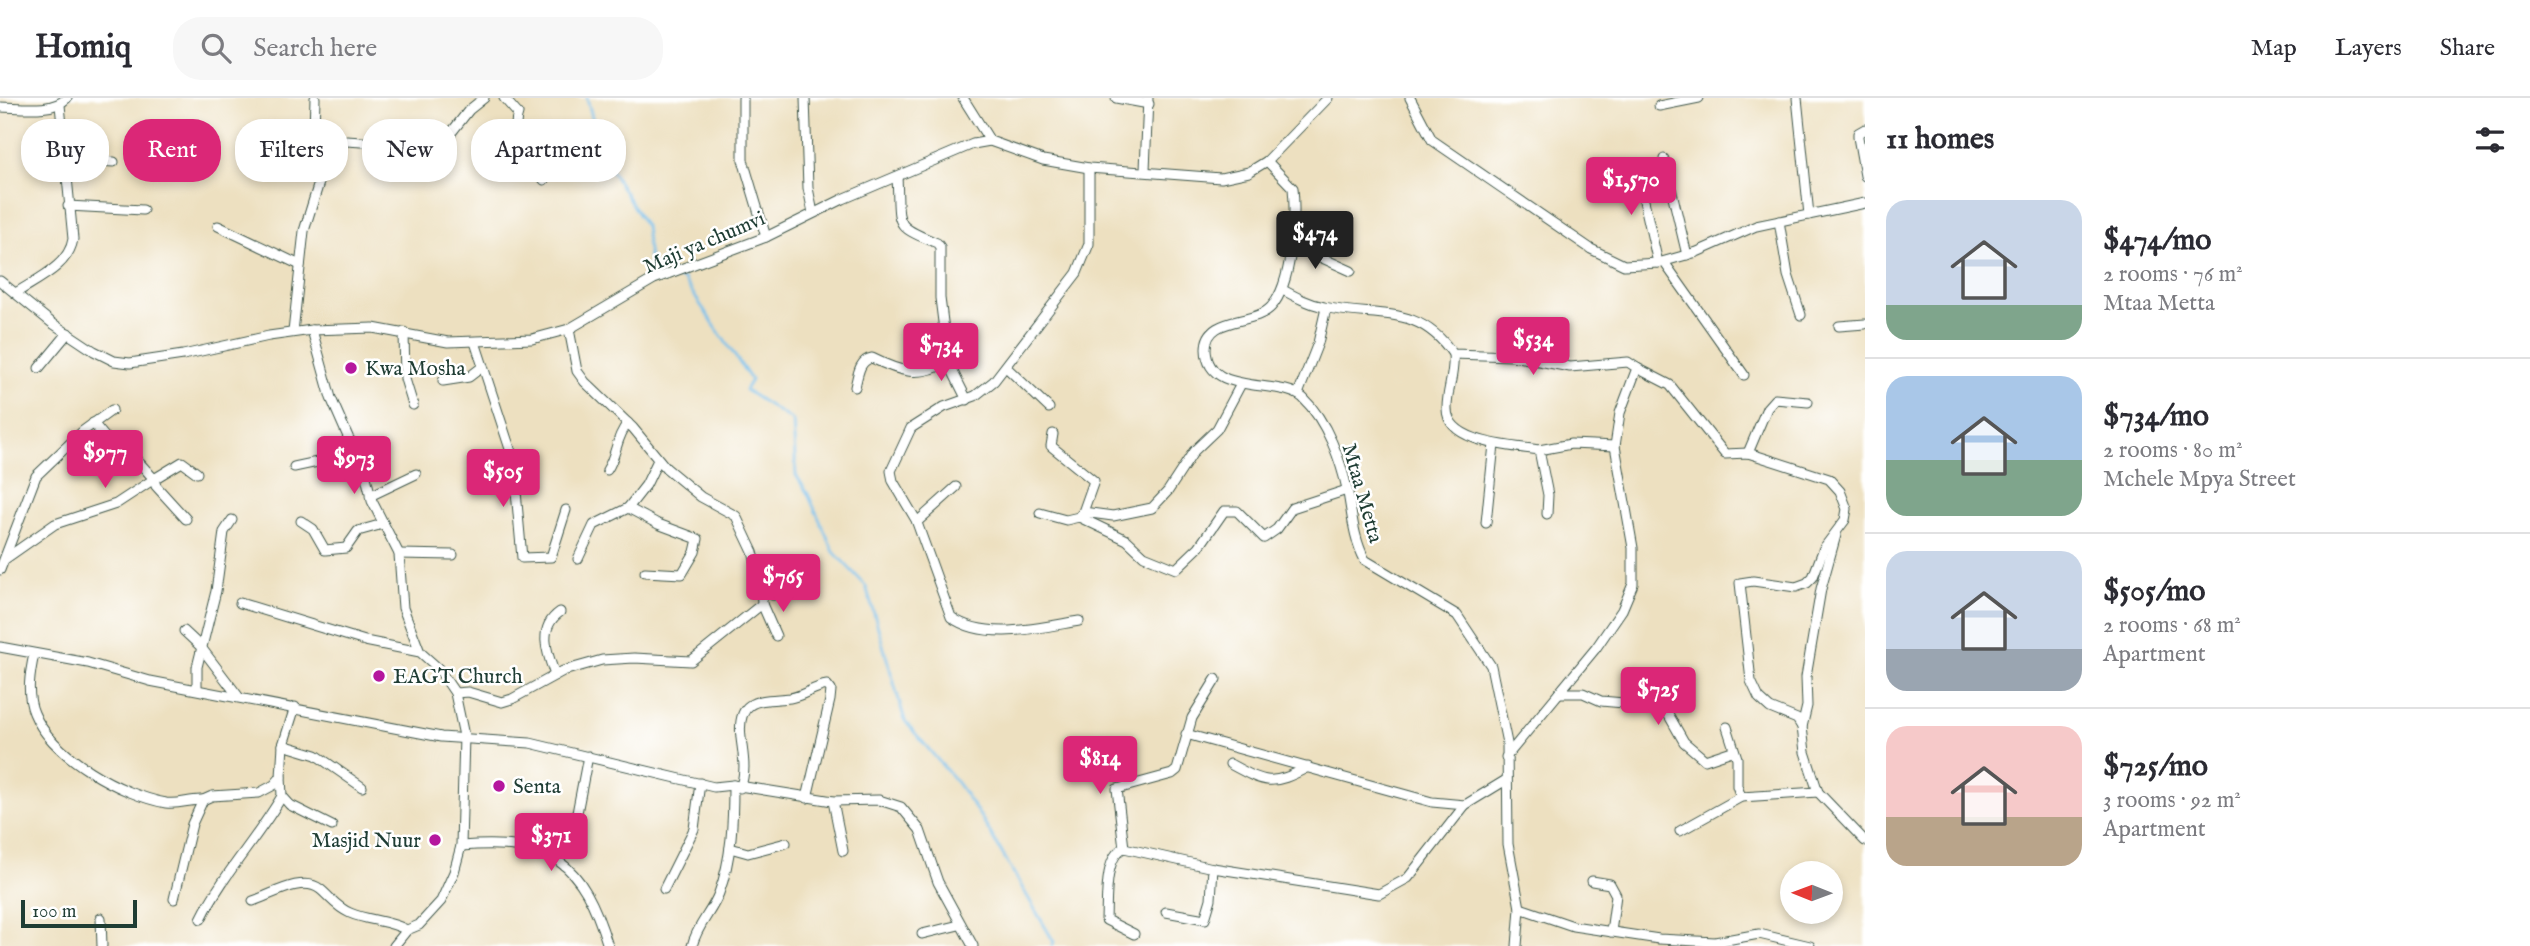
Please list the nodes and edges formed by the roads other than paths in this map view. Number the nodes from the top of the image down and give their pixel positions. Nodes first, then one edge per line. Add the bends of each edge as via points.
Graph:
1 (315, 98) edge
2 (484, 98) edge
3 (504, 98) edge
4 (743, 98) edge
5 (805, 98) edge
6 (963, 98) edge
7 (1116, 98) edge
8 (1328, 98) edge
9 (1410, 98) edge
10 (1699, 98) edge
11 (1797, 98) edge
12 (1149, 101) edge
13 (63, 102) edge
14 (27, 103) edge
15 (1659, 106) dead end
16 (0, 107) edge
17 (315, 119) edge
18 (517, 119) edge
19 (1865, 129) edge
20 (348, 141) edge
21 (990, 141) junction
22 (1664, 159) dead end
23 (1267, 161) junction
24 (109, 162) edge
25 (114, 162) dead end
26 (1636, 165) dead end
27 (1089, 168) junction
28 (1145, 170) junction
29 (1865, 176) edge
30 (897, 177) junction
31 (66, 182) edge
32 (319, 182) edge
33 (1865, 203) edge
34 (68, 206) junction
35 (143, 210) dead end
36 (813, 213) junction
37 (1809, 215) junction
38 (1779, 221) junction
39 (218, 226) dead end
40 (766, 237) junction
41 (1291, 244) junction
42 (1687, 255) junction
43 (1661, 262) junction
44 (300, 265) junction
45 (1351, 271) dead end
46 (0, 281) edge
47 (1283, 290) junction
48 (16, 293) junction
49 (1326, 308) junction
50 (1801, 315) dead end
51 (1865, 324) edge
52 (1839, 326) dead end
53 (313, 330) junction
54 (569, 330) junction
55 (293, 332) junction
56 (404, 332) junction
57 (68, 333) junction
58 (475, 342) junction
59 (1452, 354) junction
60 (948, 362) junction
61 (482, 367) junction
62 (1006, 367) junction
63 (39, 368) dead end
64 (1637, 368) junction
65 (1744, 375) dead end
66 (443, 381) dead end
67 (1241, 384) junction
68 (855, 387) dead end
69 (1298, 394) junction
70 (967, 400) junction
71 (1808, 402) dead end
72 (413, 405) dead end
73 (1049, 408) dead end
74 (112, 410) dead end
75 (93, 423) junction
76 (628, 423) junction
77 (1053, 434) dead end
78 (1494, 444) junction
79 (1615, 446) junction
80 (1539, 450) junction
81 (359, 453) junction
82 (1748, 453) junction
83 (658, 460) junction
84 (294, 467) dead end
85 (607, 470) dead end
86 (197, 473) dead end
87 (415, 474) dead end
88 (155, 479) junction
89 (956, 488) dead end
90 (1347, 490) junction
91 (370, 496) junction
92 (628, 508) junction
93 (566, 510) dead end
94 (1040, 513) dead end
95 (1081, 514) junction
96 (1547, 514) dead end
97 (186, 519) dead end
98 (232, 520) dead end
99 (301, 522) dead end
100 (917, 522) junction
101 (1486, 523) dead end
102 (383, 524) junction
103 (1837, 534) junction
104 (399, 554) junction
105 (453, 555) dead end
106 (5, 559) junction
107 (578, 559) dead end
108 (0, 570) edge
109 (645, 572) dead end
110 (761, 582) junction
111 (804, 582) dead end
112 (240, 603) dead end
113 (762, 604) junction
114 (560, 612) dead end
115 (1079, 621) dead end
116 (184, 631) dead end
117 (776, 636) dead end
118 (0, 647) edge
119 (202, 648) junction
120 (421, 652) junction
121 (34, 654) junction
122 (555, 675) junction
123 (1216, 679) dead end
124 (197, 689) junction
125 (456, 693) junction
126 (1559, 693) junction
127 (238, 696) junction
128 (290, 709) junction
129 (1727, 727) dead end
130 (1802, 727) junction
131 (1186, 734) junction
132 (464, 736) junction
133 (283, 745) junction
134 (1732, 751) junction
135 (589, 756) junction
136 (1505, 758) junction
137 (1230, 764) dead end
138 (1308, 767) junction
139 (281, 777) junction
140 (1506, 780) junction
141 (700, 783) junction
142 (736, 787) junction
143 (362, 788) dead end
144 (1818, 792) junction
145 (282, 796) junction
146 (1741, 797) junction
147 (807, 798) junction
148 (203, 800) junction
149 (833, 801) junction
150 (1465, 805) junction
151 (577, 813) dead end
152 (332, 827) dead end
153 (1680, 831) dead end
154 (1865, 841) edge
155 (786, 843) dead end
156 (461, 846) junction
157 (730, 848) junction
158 (1124, 848) junction
159 (843, 851) dead end
160 (1213, 868) junction
161 (1592, 881) dead end
162 (664, 889) dead end
163 (174, 899) dead end
164 (253, 901) dead end
165 (1520, 908) junction
166 (1166, 912) dead end
167 (101, 918) dead end
168 (201, 919) dead end
169 (959, 925) junction
170 (407, 930) junction
171 (1611, 932) junction
172 (922, 934) dead end
173 (1134, 934) dead end
174 (1680, 944) edge
175 (102, 946) edge
176 (394, 946) edge
177 (608, 946) edge
178 (692, 946) edge
179 (973, 946) edge
180 (1517, 946) edge
181 (1810, 946) edge

1 - 17 street
2 - 20 street via 440,147
3 - 18 street via 518,114
4 - 40 street via 743,160
5 - 36 street
6 - 21 street
7 - 12 street
8 - 23 street
9 - 43 street via 1432,140 1591,249 1624,265
10 - 15 street
11 - 37 street
12 - 28 street
13 - 14 street
14 - 16 street
19 - 29 street via 1858,133
21 - 27 street via 1042,160
21 - 30 street, Maji ya chumvi via 957,149
22 - 42 street
23 - 28 street via 1249,172 1221,178
23 - 41 street via 1293,188
24 - 25 street
26 - 43 street
27 - 28 street
27 - 62 street via 1086,254 1077,273
30 - 36 street, Maji ya chumvi
30 - 60 street via 901,224 909,233 940,247 940,298
31 - 34 street
32 - 44 street via 306,220
33 - 37 street
34 - 35 street
34 - 48 street via 71,250 50,271
36 - 40 street, Maji ya chumvi
37 - 38 street
38 - 42 street
38 - 50 street via 1788,275
39 - 44 street
40 - 54 street, Maji ya chumvi via 654,279
41 - 45 street
41 - 47 street
42 - 43 street
43 - 65 street
44 - 55 street
46 - 48 street, Maji ya chumvi
47 - 49 street
47 - 67 street via 1266,311 1219,326 1207,338 1207,358 1212,366 1223,377
48 - 57 street, Maji ya chumvi
49 - 59 street via 1396,315 1424,323
49 - 69 street
51 - 52 street
53 - 55 street, Maji ya chumvi
53 - 56 street, Maji ya chumvi
53 - 81 street via 331,398
54 - 58 street, Maji ya chumvi via 532,339
54 - 76 street via 580,376
55 - 57 street, Maji ya chumvi via 130,363 105,357
56 - 58 street, Maji ya chumvi via 429,340
56 - 72 street via 405,379
57 - 63 street
58 - 61 street
59 - 64 street via 1512,356 1570,367 1628,362
59 - 78 street via 1455,371 1448,417 1469,436
60 - 68 street via 929,372 909,373 866,359
60 - 70 street
61 - 66 street via 469,377
61 - 93 street via 513,458 522,558 551,557
62 - 70 street
62 - 73 street
64 - 79 street via 1620,413
64 - 82 street via 1670,385 1725,454
67 - 69 street
67 - 95 street via 1217,429 1194,451 1152,508 1113,516
69 - 90 street, Mtaa Metta via 1315,410 1327,433
70 - 100 street via 929,415 911,428 891,471
71 - 82 street via 1775,399
74 - 75 street
75 - 88 street via 114,448 137,460
75 - 106 street via 36,476
76 - 83 street
76 - 85 street
77 - 95 street via 1051,446 1094,481
78 - 80 street
78 - 101 street
79 - 80 street via 1571,444
79 - 126 street via 1633,548 1633,584 1622,610
80 - 96 street
81 - 84 street
81 - 91 street
82 - 103 street via 1835,484 1847,509
83 - 92 street
83 - 110 street via 701,497 733,513 748,538
86 - 88 street via 182,462
87 - 91 street
88 - 97 street
88 - 106 street via 116,504 55,524
89 - 100 street
90 - 95 street via 1292,508 1264,538 1237,511 1224,510 1199,547 1176,569 1152,560 1128,540
90 - 136 street, Mtaa Metta via 1365,560 1457,615 1492,666 1505,729
91 - 102 street
92 - 107 street via 594,525
92 - 109 street via 698,539 682,574
94 - 95 street via 1060,520
98 - 119 street via 225,526
99 - 102 street via 313,529 329,551 346,548 358,531
100 - 115 street via 951,617 963,626 1035,631
102 - 104 street
103 - 130 street via 1821,589
103 - 130 street via 1824,548 1813,577 1801,586 1740,583 1751,681 1770,708 1797,719
104 - 105 street
104 - 120 street via 403,608
106 - 108 street
110 - 111 street via 774,595
110 - 113 street
112 - 120 street via 365,641
113 - 117 street
113 - 122 street via 691,662 634,657 602,660
114 - 122 street via 545,631
116 - 119 street
118 - 121 street
119 - 124 street
119 - 127 street
120 - 125 street
121 - 124 street
121 - 148 street via 29,685 34,713 70,757 151,799 179,805
122 - 125 street via 502,702
123 - 131 street
124 - 127 street
125 - 132 street
126 - 134 street via 1658,706 1667,712 1684,742 1705,760
126 - 136 street
127 - 128 street
128 - 132 street via 441,737
128 - 133 street
129 - 134 street
130 - 144 street
131 - 138 street
131 - 158 street via 1172,774 1116,789
132 - 135 street via 530,743
132 - 156 street
133 - 139 street
133 - 143 street via 316,755
134 - 146 street via 1737,758
135 - 141 street
135 - 151 street
136 - 140 street, Mtaa Metta
137 - 138 street via 1268,783
138 - 150 street via 1375,789
139 - 145 street
139 - 148 street via 259,793
140 - 150 street
140 - 165 street, Mtaa Metta via 1508,844
141 - 142 street
141 - 162 street via 694,829
142 - 147 street
142 - 147 street via 744,763 741,725 745,712 760,699 791,698 827,685 830,699
142 - 157 street
144 - 146 street
144 - 154 street
145 - 152 street
145 - 168 street via 269,821 216,889
146 - 153 street
147 - 149 street
148 - 163 street via 192,824
149 - 159 street
149 - 169 street via 879,800 901,807 920,830
150 - 160 street via 1408,878 1379,894
155 - 157 street via 748,853
156 - 170 street via 441,901 419,925
156 - 177 street via 541,851 569,867 589,898
157 - 178 street via 719,895
158 - 160 street
158 - 173 street via 1112,860 1105,920
160 - 166 street via 1205,919
161 - 171 street via 1610,884 1616,895
164 - 170 street via 312,884 342,909
165 - 171 street via 1573,926
165 - 180 street, Mtaa Metta
167 - 175 street
169 - 172 street
169 - 179 street
170 - 176 street
171 - 174 street
174 - 181 street via 1759,934

